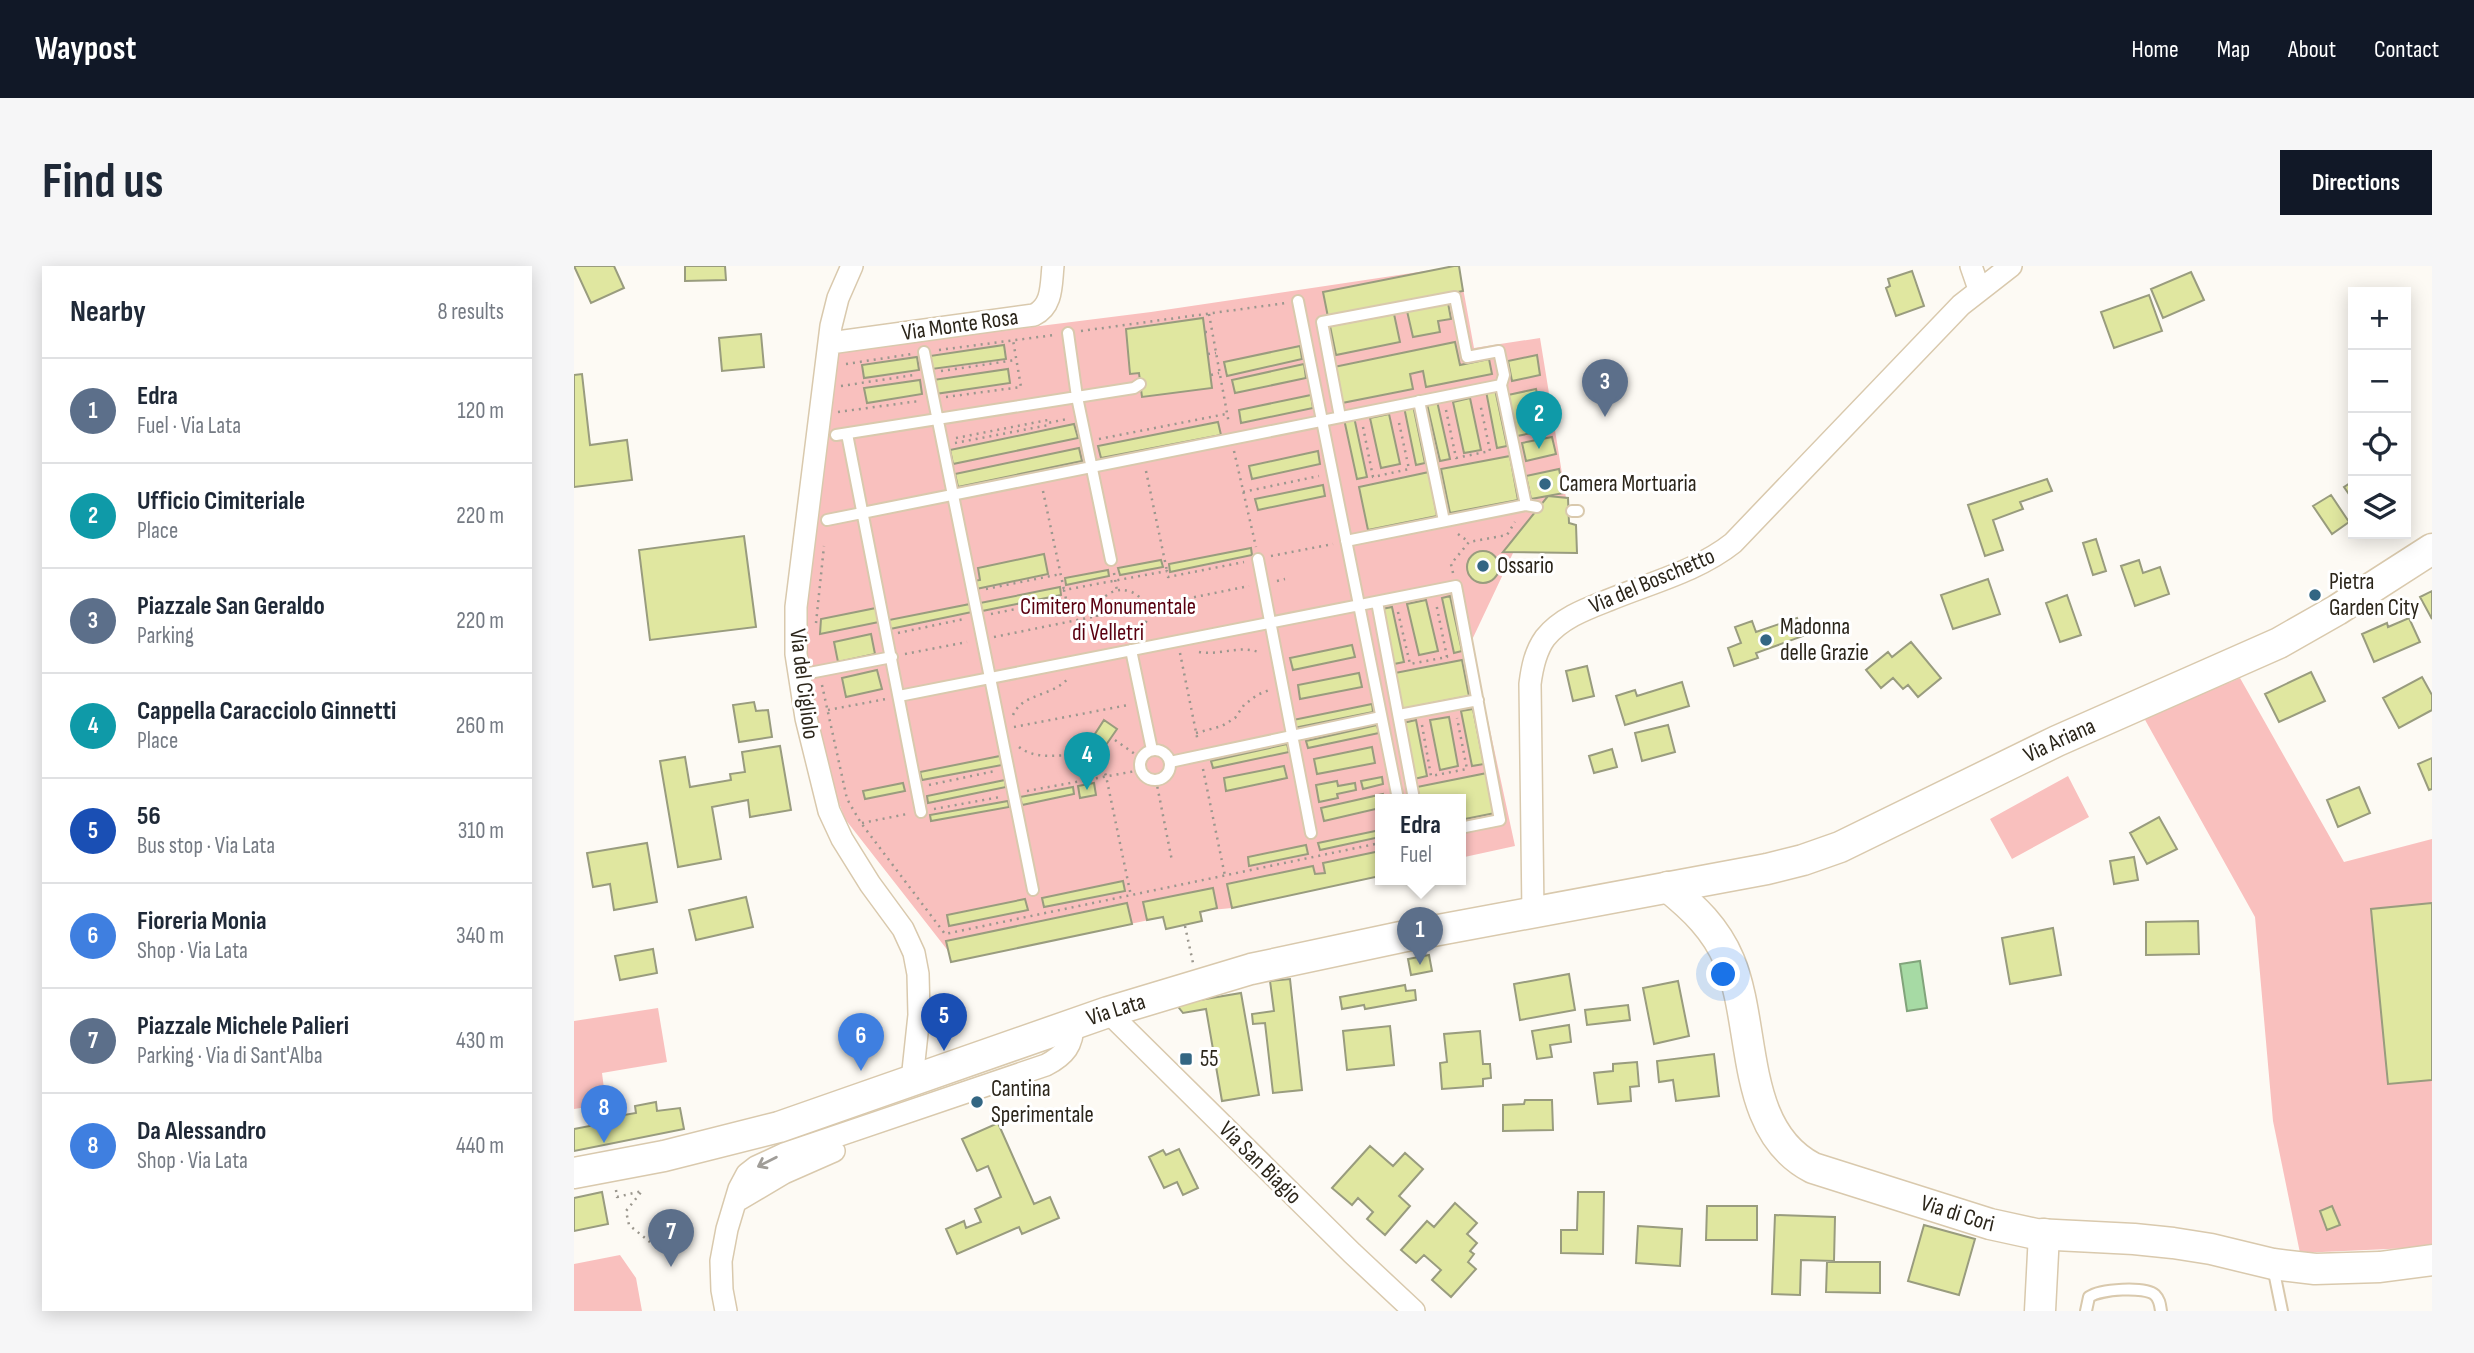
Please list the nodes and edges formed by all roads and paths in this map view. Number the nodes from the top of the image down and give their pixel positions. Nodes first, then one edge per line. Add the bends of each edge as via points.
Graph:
1 (852, 266) edge
2 (1053, 266) edge
3 (1970, 266) edge
4 (2011, 266) edge
5 (1979, 289) junction
6 (1298, 301) joint
7 (1209, 314) junction
8 (1205, 332) dead end
9 (1212, 332) junction
10 (1068, 333) junction
11 (1013, 340) junction
12 (830, 343) junction
13 (924, 352) junction
14 (1216, 353) junction
15 (1208, 354) dead end
16 (843, 364) dead end
17 (1219, 373) junction
18 (842, 375) dead end
19 (1210, 375) dead end
20 (1140, 384) dead end
21 (1501, 385) junction
22 (841, 386) dead end
23 (1478, 390) junction
24 (1443, 396) junction
25 (1077, 397) junction
26 (934, 399) junction
27 (1419, 401) junction
28 (1396, 406) junction
29 (1360, 413) junction
30 (1226, 414) junction
31 (1081, 416) junction
32 (1340, 417) junction
33 (938, 420) junction
34 (1322, 421) junction
35 (842, 434) junction
36 (1231, 438) junction
37 (1086, 442) junction
38 (942, 443) junction
39 (1143, 456) junction
40 (1091, 466) junction
41 (1333, 473) junction
42 (1040, 476) junction
43 (1243, 492) junction
44 (953, 494) junction
45 (1532, 506) junction
46 (863, 512) junction
47 (827, 520) joint
48 (1444, 521) junction
49 (1346, 541) junction
50 (1255, 547) dead end
51 (2432, 549) edge
52 (1258, 559) junction
53 (1112, 564) joint
54 (1167, 571) junction
55 (1061, 574) junction
56 (1285, 579) dead end
57 (1115, 581) junction
58 (1262, 584) junction
59 (1456, 586) junction
60 (1064, 590) junction
61 (1117, 591) junction
62 (1433, 591) junction
63 (972, 592) junction
64 (1395, 598) junction
65 (1377, 602) junction
66 (1359, 605) junction
67 (1146, 607) junction
68 (978, 617) junction
69 (1270, 623) junction
70 (816, 624) dead end
71 (887, 635) junction
72 (1178, 641) junction
73 (1131, 650) junction
74 (892, 657) junction
75 (1277, 659) junction
76 (1073, 662) junction
77 (809, 673) junction
78 (990, 678) junction
79 (1283, 687) junction
80 (899, 696) junction
81 (1478, 700) junction
82 (1142, 702) junction
83 (1454, 705) junction
84 (828, 710) junction
85 (1419, 712) junction
86 (1399, 715) junction
87 (1381, 717) junction
88 (1011, 728) junction
89 (1196, 733) dead end
90 (1013, 735) dead end
91 (1293, 736) junction
92 (1115, 740) dead end
93 (1014, 742) dead end
94 (1152, 750) junction
95 (1141, 759) junction
96 (1170, 762) junction
97 (1009, 769) junction
98 (1156, 780) junction
99 (916, 787) junction
100 (1397, 794) edge
101 (1414, 794) edge
102 (921, 812) dead end
103 (1466, 827) edge
104 (1311, 833) dead end
105 (1375, 844) edge
106 (1172, 861) dead end
107 (1177, 886) junction
108 (1668, 887) junction
109 (1033, 890) dead end
110 (1178, 892) dead end
111 (1131, 896) junction
112 (1533, 913) junction
113 (1185, 926) dead end
114 (1198, 984) junction
115 (1108, 1012) junction
116 (1073, 1024) junction
117 (912, 1080) junction
118 (610, 1166) junction
119 (574, 1173) edge
120 (2044, 1234) junction
121 (650, 1242) dead end
122 (2432, 1260) edge
123 (2273, 1264) junction
124 (726, 1311) edge
125 (1414, 1311) edge
126 (2040, 1311) edge
127 (2085, 1311) edge
128 (2161, 1311) edge
129 (2282, 1311) edge

1 - 12 street, Via del Cigliolo via 835,308
2 - 12 street, Via Monte Rosa via 1047,305 1034,315
3 - 5 street
4 - 5 street, Via del Boschetto
5 - 112 street, Via del Boschetto via 1733,543 1705,562 1581,611 1542,642 1530,684
6 - 7 path
6 - 34 lane
7 - 9 path
7 - 10 path
8 - 9 path
9 - 14 path
10 - 11 path
10 - 25 lane
11 - 13 path
11 - 26 path via 1021,387
12 - 77 street, Via del Cigliolo via 796,614 796,648
13 - 16 path
13 - 26 lane
14 - 15 path
14 - 17 path
17 - 19 path
17 - 30 path
18 - 22 path
20 - 25 lane
21 - 23 lane
21 - 32 lane via 1504,375 1499,351 1467,357 1455,297 1322,322
21 - 45 lane
23 - 24 lane
23 - 24 path via 1490,451 1456,458
24 - 27 lane
25 - 31 lane
25 - 33 lane
26 - 33 lane
26 - 35 path via 838,412
27 - 28 lane
27 - 48 lane
28 - 29 lane
28 - 29 path via 1409,469 1373,477
29 - 32 lane
30 - 36 path
30 - 37 path
31 - 37 lane
31 - 38 path
32 - 34 lane
33 - 35 lane
33 - 38 lane
34 - 36 lane
34 - 41 lane
35 - 46 lane
36 - 39 lane
36 - 43 path
37 - 40 lane
38 - 44 lane
39 - 40 lane
39 - 54 path
40 - 42 lane
40 - 53 lane
41 - 43 path
41 - 49 lane
42 - 44 lane
42 - 55 path
43 - 50 path
44 - 46 lane
44 - 63 lane
45 - 48 lane
45 - 59 path via 1507,535 1469,542 1451,564
46 - 47 lane
46 - 71 lane
47 - 70 path
48 - 49 lane
49 - 52 path
49 - 66 lane
51 - 108 main road, Via Ariana via 2278,643 2057,741 1840,847 1779,867
52 - 54 path via 1168,577
52 - 58 lane
53 - 57 path
54 - 57 path
55 - 60 path
55 - 63 path
56 - 58 path
57 - 60 path
57 - 61 path
58 - 67 path
58 - 69 lane
59 - 62 lane
59 - 81 lane
60 - 68 path via 1066,599
61 - 67 path via 1138,595
61 - 67 path via 1105,597 1098,609 1098,623 1107,636 1121,640 1137,636 1146,623
62 - 64 lane
62 - 64 path via 1447,657 1410,664
63 - 68 lane
64 - 65 lane
65 - 66 lane
65 - 86 lane
66 - 69 lane
66 - 87 lane
68 - 71 path
68 - 78 lane
69 - 72 lane
69 - 75 lane
71 - 74 lane
72 - 73 lane
72 - 75 path via 1203,653 1246,648
73 - 76 lane
73 - 82 lane
74 - 77 lane
74 - 80 lane
75 - 79 lane
76 - 78 lane
76 - 88 path via 1067,680 1015,710
77 - 84 path
77 - 117 street, Via del Cigliolo via 813,752 829,811 914,953 919,1015
78 - 80 lane
78 - 97 lane
79 - 89 path via 1257,695 1222,726
79 - 91 lane
80 - 84 path
80 - 99 lane
81 - 83 lane
81 - 103 lane via 1500,820
82 - 88 path
82 - 94 lane
83 - 85 lane
83 - 85 path via 1467,769 1431,776
84 - 111 path via 847,799 945,934
85 - 86 lane
86 - 101 lane
87 - 91 lane
87 - 100 lane
88 - 90 path
91 - 96 lane
91 - 104 lane
92 - 95 path
93 - 111 path via 1038,755 1086,755 1101,761
94 - 95 lane
94 - 96 lane via 1161,751
95 - 98 lane via 1143,774
96 - 98 lane via 1168,772
97 - 99 path
97 - 109 lane
98 - 106 path
99 - 102 lane
105 - 107 path
107 - 110 path
107 - 111 path
108 - 112 main road, Via Lata
108 - 120 main road, Via di Cori via 1707,921 1730,961 1761,1101 1770,1125 1790,1152 1806,1165 1836,1177 1999,1227
112 - 114 main road, Via Lata via 1283,961
113 - 114 path
114 - 115 main road, Via Lata
115 - 116 main road, Via Lata
115 - 125 street, Via San Biagio
116 - 117 main road, Via Lata
116 - 124 street via 1069,1048 1052,1062 766,1161 744,1178 721,1261
117 - 118 main road, Via Lata via 758,1133
118 - 119 main road, Via Lata
118 - 121 path via 617,1197 642,1191 626,1211 629,1225
120 - 123 main road, Via di Cori via 2173,1243
120 - 126 main road
122 - 123 main road, Via di Cori via 2340,1269
123 - 129 lane
127 - 128 lane via 2090,1297 2099,1291 2138,1290 2154,1294

